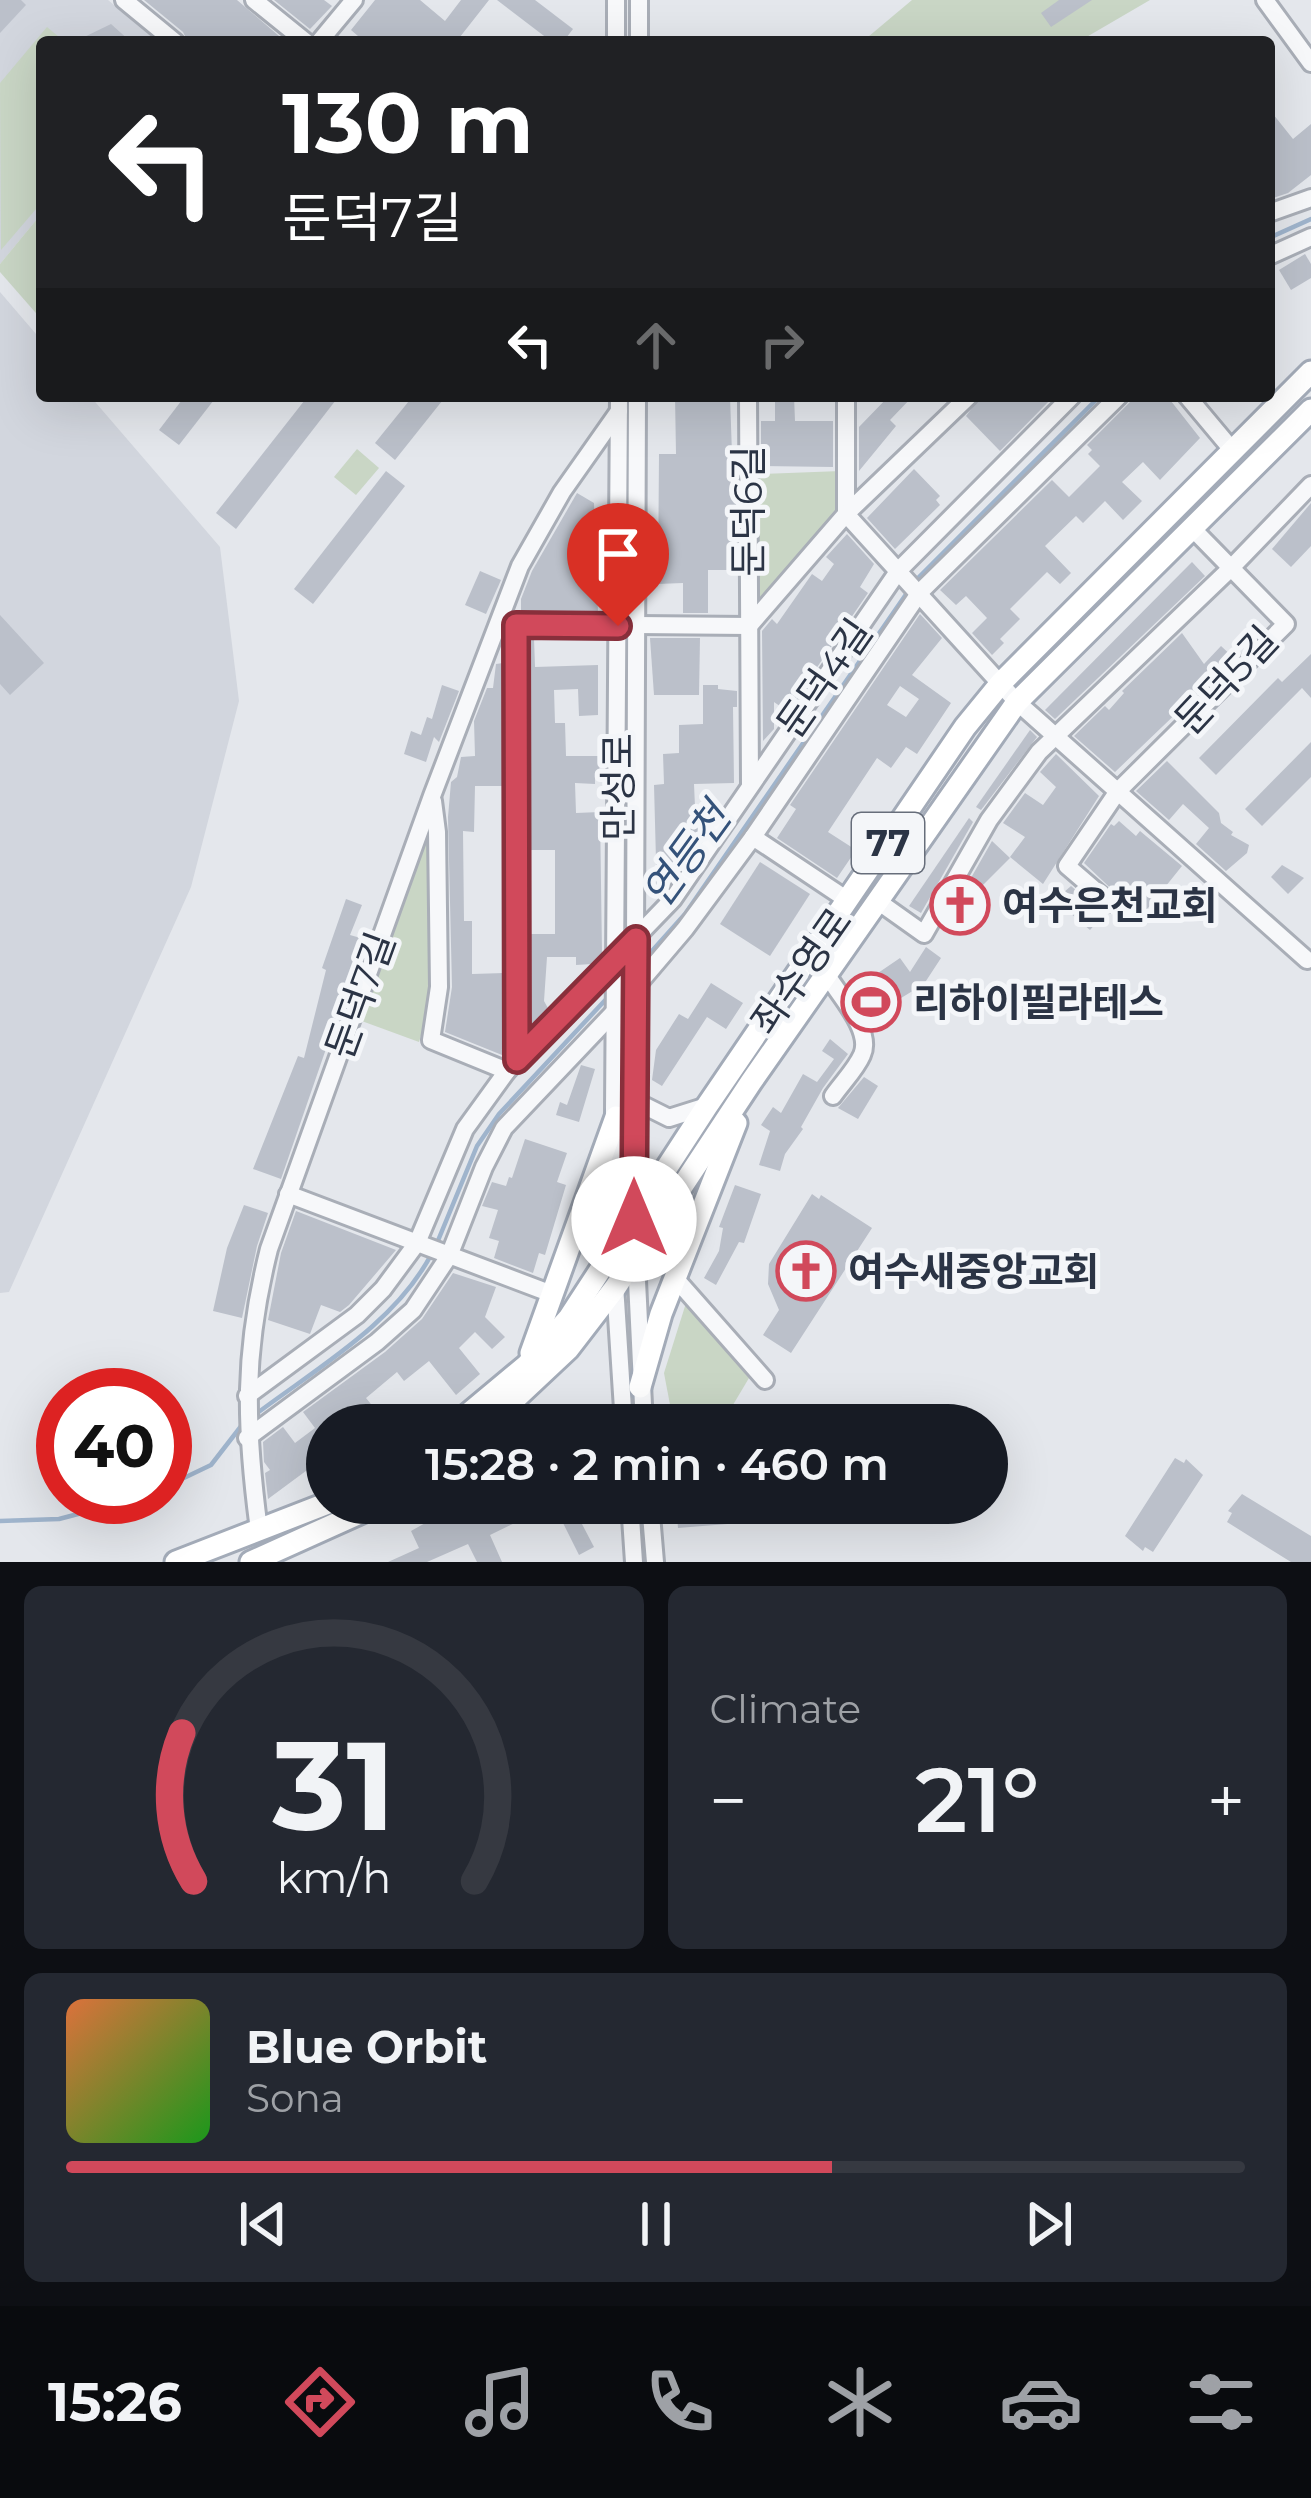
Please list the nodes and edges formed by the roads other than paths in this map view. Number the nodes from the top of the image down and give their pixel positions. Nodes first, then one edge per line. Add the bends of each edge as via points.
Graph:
1 (124, 0) edge
2 (254, 0) edge
3 (354, 0) edge
4 (616, 0) edge
5 (639, 0) edge
6 (1265, 0) edge
7 (168, 36) edge
8 (299, 36) edge
9 (325, 36) edge
10 (616, 36) edge
11 (639, 36) edge
12 (1311, 63) edge
13 (1311, 197) edge
14 (1275, 211) edge
15 (1311, 237) edge
16 (1275, 253) edge
17 (1311, 372) edge
18 (637, 402) edge
19 (748, 402) edge
20 (846, 402) edge
21 (963, 402) edge
22 (1066, 402) edge
23 (1113, 402) edge
24 (1192, 402) edge
25 (619, 404) edge
26 (1311, 410) edge
27 (1233, 452) junction
28 (1311, 485) edge
29 (847, 514) junction
30 (1191, 527) junction
31 (1231, 568) junction
32 (899, 570) junction
33 (920, 592) junction
34 (1064, 621) junction
35 (495, 625) junction
36 (516, 625) junction
37 (627, 626) junction
38 (749, 626) junction
39 (1082, 638) junction
40 (1001, 683) junction
41 (1017, 702) junction
42 (965, 727) junction
43 (1054, 735) junction
44 (986, 742) junction
45 (750, 785) junction
46 (1118, 791) junction
47 (432, 796) junction
48 (753, 837) junction
49 (849, 901) junction
50 (879, 902) junction
51 (1110, 903) dead end
52 (636, 939) junction
53 (618, 960) junction
54 (1306, 960) dead end
55 (827, 975) junction
56 (635, 982) junction
57 (617, 1007) junction
58 (512, 1066) junction
59 (752, 1082) junction
60 (832, 1096) dead end
61 (634, 1101) junction
62 (706, 1106) junction
63 (616, 1117) junction
64 (287, 1194) junction
65 (634, 1219) junction
66 (417, 1243) junction
67 (449, 1256) junction
68 (624, 1257) junction
69 (675, 1278) junction
70 (615, 1288) junction
71 (553, 1294) junction
72 (527, 1366) junction
73 (765, 1380) dead end
74 (640, 1387) junction
75 (247, 1402) junction
76 (481, 1404) edge
77 (509, 1404) edge
78 (623, 1404) edge
79 (642, 1404) edge
80 (247, 1438) junction
81 (306, 1512) edge
82 (338, 1524) edge
83 (631, 1524) edge
84 (259, 1530) junction
85 (654, 1553) edge
86 (633, 1555) edge
87 (265, 1559) edge
88 (176, 1562) edge

1 - 7 street
2 - 8 street
3 - 9 street
4 - 10 street
5 - 11 street
6 - 12 street
13 - 14 street
15 - 16 street
17 - 27 main road, 좌수영로 / 77
18 - 37 street, 만성로
19 - 38 street, 둔덕6길
20 - 29 street
21 - 29 street, 둔덕6길
22 - 32 street, 둔덕4길
23 - 33 street
24 - 27 street
25 - 35 street, 둔덕7길 via 540,529
25 - 37 street, 만성로
26 - 30 main road, 좌수영로 / 77
27 - 34 main road, 좌수영로 / 77
28 - 31 street, 둔덕5길
29 - 32 street
29 - 38 street, 둔덕6길
30 - 31 street, 둔덕5길
30 - 39 main road, 좌수영로 / 77
31 - 43 street, 둔덕5길
31 - 46 street, 둔덕5길 via 1286,624
32 - 33 street, 둔덕4길
32 - 45 street, 둔덕4길
33 - 40 street, 둔덕4길
33 - 48 street
34 - 39 main road
34 - 40 main road, 좌수영로 / 77
35 - 36 street
35 - 47 street, 둔덕7길
36 - 37 street
36 - 58 street
37 - 38 street, 둔덕6길
37 - 52 street, 만성로
37 - 53 street, 만성로
38 - 45 street, 둔덕6길
39 - 41 main road, 좌수영로 / 77
40 - 41 street, 둔덕4길
40 - 42 main road, 좌수영로 / 77
41 - 43 street
41 - 44 main road, 좌수영로 / 77
42 - 44 main road
42 - 49 main road, 좌수영로 / 77
43 - 46 street
43 - 50 street, 둔덕5길 via 989,820 924,934
44 - 50 main road, 좌수영로 / 77
45 - 52 street
46 - 51 street, 둔덕5길 via 1067,866
46 - 54 street
47 - 58 street, 둔덕7길 via 439,987 430,1040
47 - 64 street, 둔덕7길
48 - 49 street
48 - 56 street
49 - 62 main road, 좌수영로 / 77
50 - 55 main road, 좌수영로 / 77
52 - 53 street
52 - 56 street, 만성로
53 - 57 street, 만성로
53 - 58 street
55 - 59 main road, 좌수영로 / 77
55 - 60 street via 864,1042
56 - 57 street
56 - 61 street
57 - 63 street
57 - 67 street via 504,1128
58 - 66 street via 458,1143
59 - 68 main road, 좌수영로 / 77
59 - 69 main road
61 - 62 street via 669,1118
61 - 65 street
62 - 65 main road, 좌수영로 / 77
63 - 68 street
63 - 71 main road
64 - 66 street
64 - 75 street, 둔덕7길 via 253,1319
65 - 68 main road, 좌수영로 / 77
66 - 67 street
66 - 75 street via 357,1315
67 - 71 street
67 - 80 street via 413,1310
68 - 70 main road, 좌수영로 / 77
68 - 72 main road, 좌수영로 / 77
68 - 74 street
69 - 73 street
69 - 74 main road
70 - 77 main road, 좌수영로 / 77 via 568,1349
70 - 78 street
71 - 72 main road
72 - 76 main road, 좌수영로 / 77
74 - 79 street
75 - 80 street, 둔덕7길
80 - 84 street
81 - 84 main road
82 - 87 main road
83 - 86 street
84 - 88 main road
85 - 86 street

